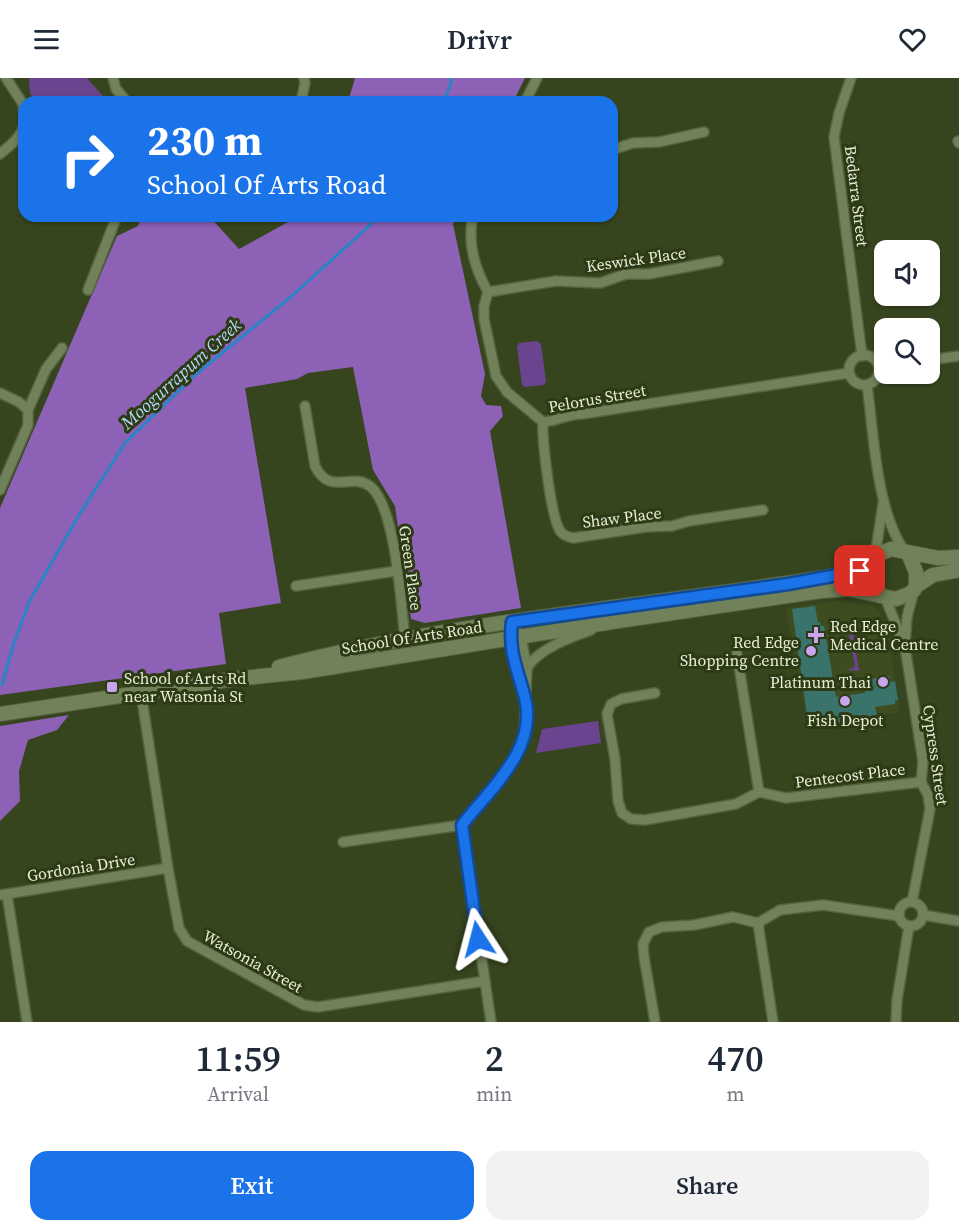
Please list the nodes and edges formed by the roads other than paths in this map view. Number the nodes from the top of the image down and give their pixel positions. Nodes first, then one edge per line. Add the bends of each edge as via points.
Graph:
1 (6, 78) edge
2 (113, 78) edge
3 (304, 78) edge
4 (537, 78) edge
5 (851, 78) edge
6 (122, 96) edge
7 (302, 96) edge
8 (528, 96) edge
9 (18, 98) edge
10 (704, 132) dead end
11 (18, 138) edge
12 (618, 148) edge
13 (0, 154) edge
14 (113, 222) edge
15 (472, 222) edge
16 (718, 261) dead end
17 (88, 290) dead end
18 (488, 292) junction
19 (62, 348) dead end
20 (862, 356) junction
21 (959, 356) edge
22 (940, 359) edge
23 (874, 360) edge
24 (849, 372) junction
25 (874, 380) edge
26 (867, 385) junction
27 (0, 393) edge
28 (305, 406) dead end
29 (28, 410) junction
30 (543, 422) junction
31 (0, 490) edge
32 (883, 502) junction
33 (763, 510) dead end
34 (907, 553) junction
35 (959, 557) edge
36 (874, 559) junction
37 (396, 570) junction
38 (959, 570) edge
39 (296, 586) dead end
40 (915, 588) junction
41 (883, 596) junction
42 (618, 621) junction
43 (512, 622) junction
44 (515, 638) junction
45 (405, 639) junction
46 (905, 647) junction
47 (737, 654) dead end
48 (527, 668) junction
49 (233, 679) junction
50 (141, 693) junction
51 (655, 693) dead end
52 (526, 699) junction
53 (0, 714) edge
54 (921, 782) junction
55 (759, 792) junction
56 (462, 825) junction
57 (343, 842) dead end
58 (168, 868) junction
59 (4, 894) edge
60 (912, 902) junction
61 (923, 915) junction
62 (899, 916) junction
63 (959, 921) edge
64 (758, 923) junction
65 (909, 926) junction
66 (485, 981) junction
67 (27, 1022) edge
68 (491, 1022) edge
69 (655, 1022) edge
70 (773, 1022) edge
71 (896, 1022) edge

1 - 9 street
2 - 6 street
3 - 7 street
4 - 8 street
5 - 20 street, Bedarra Street via 834,137
10 - 12 street
11 - 13 street
14 - 17 street
15 - 18 street via 475,266
16 - 18 street, Keswick Place via 649,274 626,274 600,283 556,282
18 - 30 street, Pelorus Street via 484,319 496,376 507,392
19 - 29 street via 46,369
20 - 23 street
20 - 24 street via 854,360
21 - 22 street
24 - 26 street via 857,384
24 - 30 street, Pelorus Street via 571,414 554,422
25 - 26 street
26 - 32 street
27 - 29 street
28 - 37 street, Green Place via 319,475 326,481 360,482 376,493 389,522
29 - 31 street via 28,425
30 - 33 street, Shaw Place via 551,493 562,534 573,538
32 - 34 street via 895,537
32 - 36 street
34 - 35 street
34 - 36 street via 891,549
34 - 40 street via 916,572
36 - 41 street via 873,581
36 - 43 street, School Of Arts Road via 860,571 840,575
37 - 39 street
37 - 45 street, Green Place
38 - 40 street via 933,575
40 - 41 street via 902,598
40 - 46 street, Cypress Street via 907,617
41 - 42 street, School Of Arts Road via 848,589 821,591
41 - 46 street, Cypress Street
42 - 44 street, School Of Arts Road
42 - 48 street via 566,639
43 - 44 street
43 - 45 street, School Of Arts Road
44 - 48 street
44 - 49 street, School Of Arts Road via 302,672
44 - 52 street via 515,668
45 - 49 street, School Of Arts Road
46 - 54 street, Cypress Street via 923,762
47 - 55 street
48 - 52 street
49 - 50 street, School Of Arts Road
50 - 53 street, School Of Arts Road
50 - 58 street, Watsonia Street
51 - 55 street via 621,699 611,704 608,714 622,813 631,819 645,820 735,804
52 - 56 street via 521,748
54 - 55 street, Pentecost Place via 786,798
54 - 60 street, Cypress Street via 930,809
56 - 57 street
56 - 66 street
58 - 59 street, Gordonia Drive
58 - 66 street, Watsonia Street via 180,928 187,941 304,1005 318,1007
59 - 67 street
60 - 61 street
60 - 62 street via 902,907
61 - 63 street
61 - 65 street via 918,924
62 - 64 street via 823,905 780,910
62 - 65 street
64 - 69 street via 733,917 649,932 643,944
64 - 70 street
65 - 71 street
66 - 68 street

